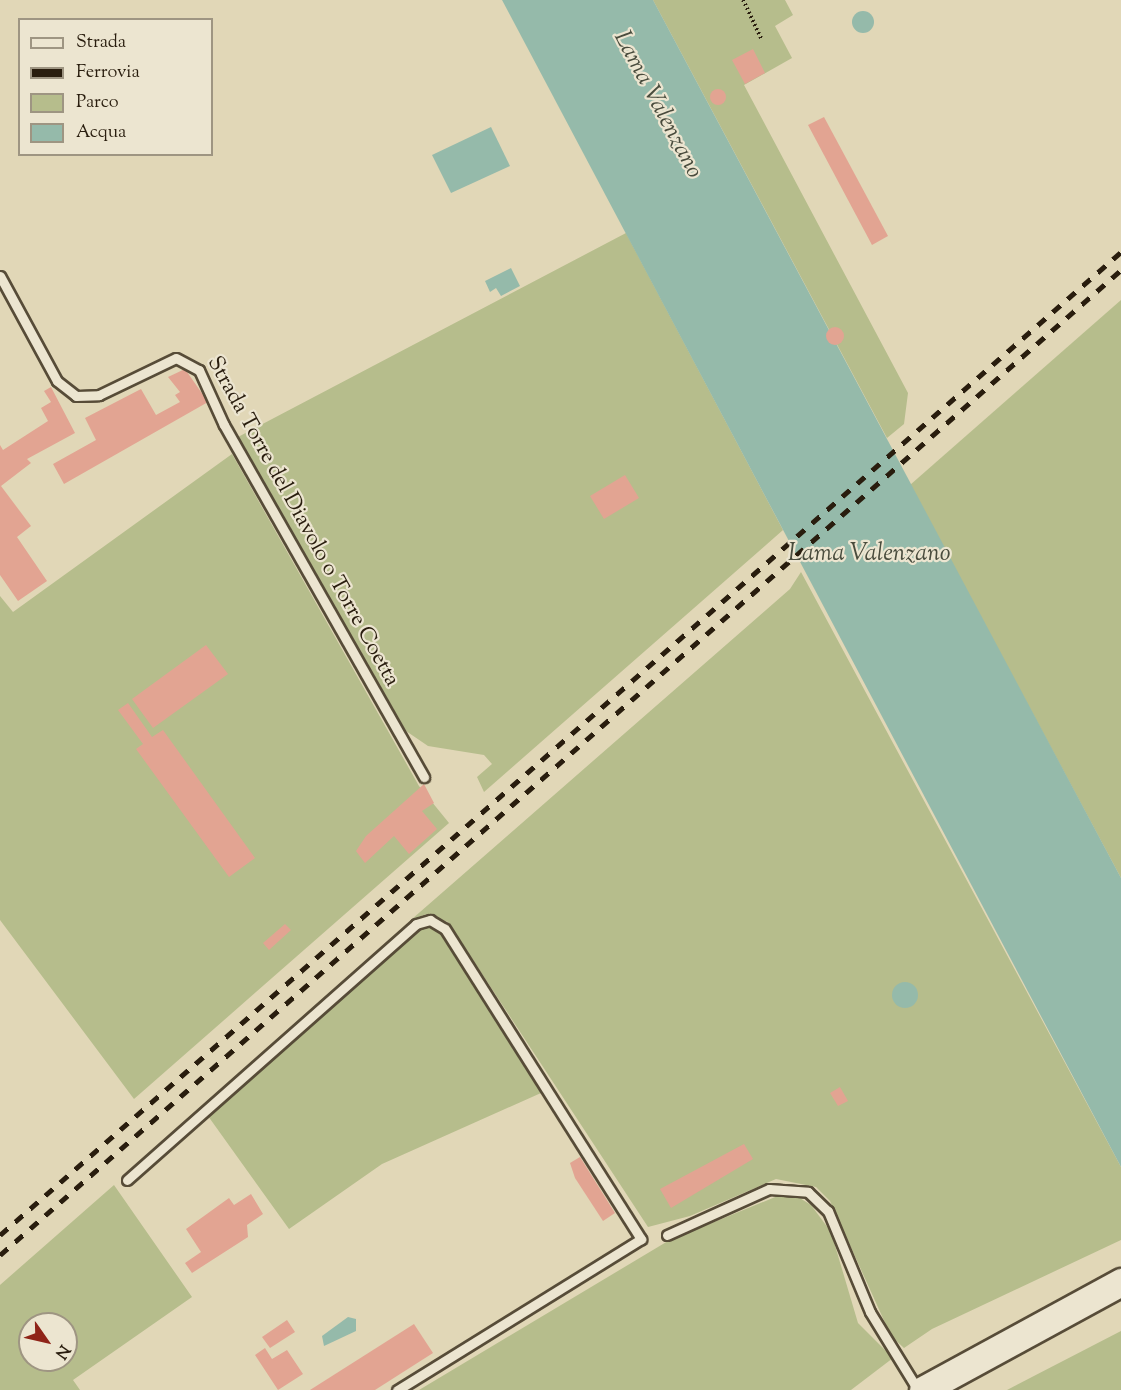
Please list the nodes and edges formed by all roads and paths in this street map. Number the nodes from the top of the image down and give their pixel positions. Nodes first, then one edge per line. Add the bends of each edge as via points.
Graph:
1 (743, 0) edge
2 (762, 40) dead end
3 (0, 276) edge
4 (424, 777) dead end
5 (127, 1180) dead end
6 (667, 1235) dead end
7 (1121, 1282) edge
8 (397, 1390) edge
9 (918, 1390) edge
10 (923, 1390) edge

1 - 2 path
3 - 4 lane, Strada Torre del Diavolo o Torre Coetta via 57,381 76,396 99,395 176,358 199,370 224,425
5 - 8 lane via 416,924 430,920 445,929 641,1239
6 - 9 lane via 769,1189 808,1192 828,1210 870,1312
7 - 10 main road

